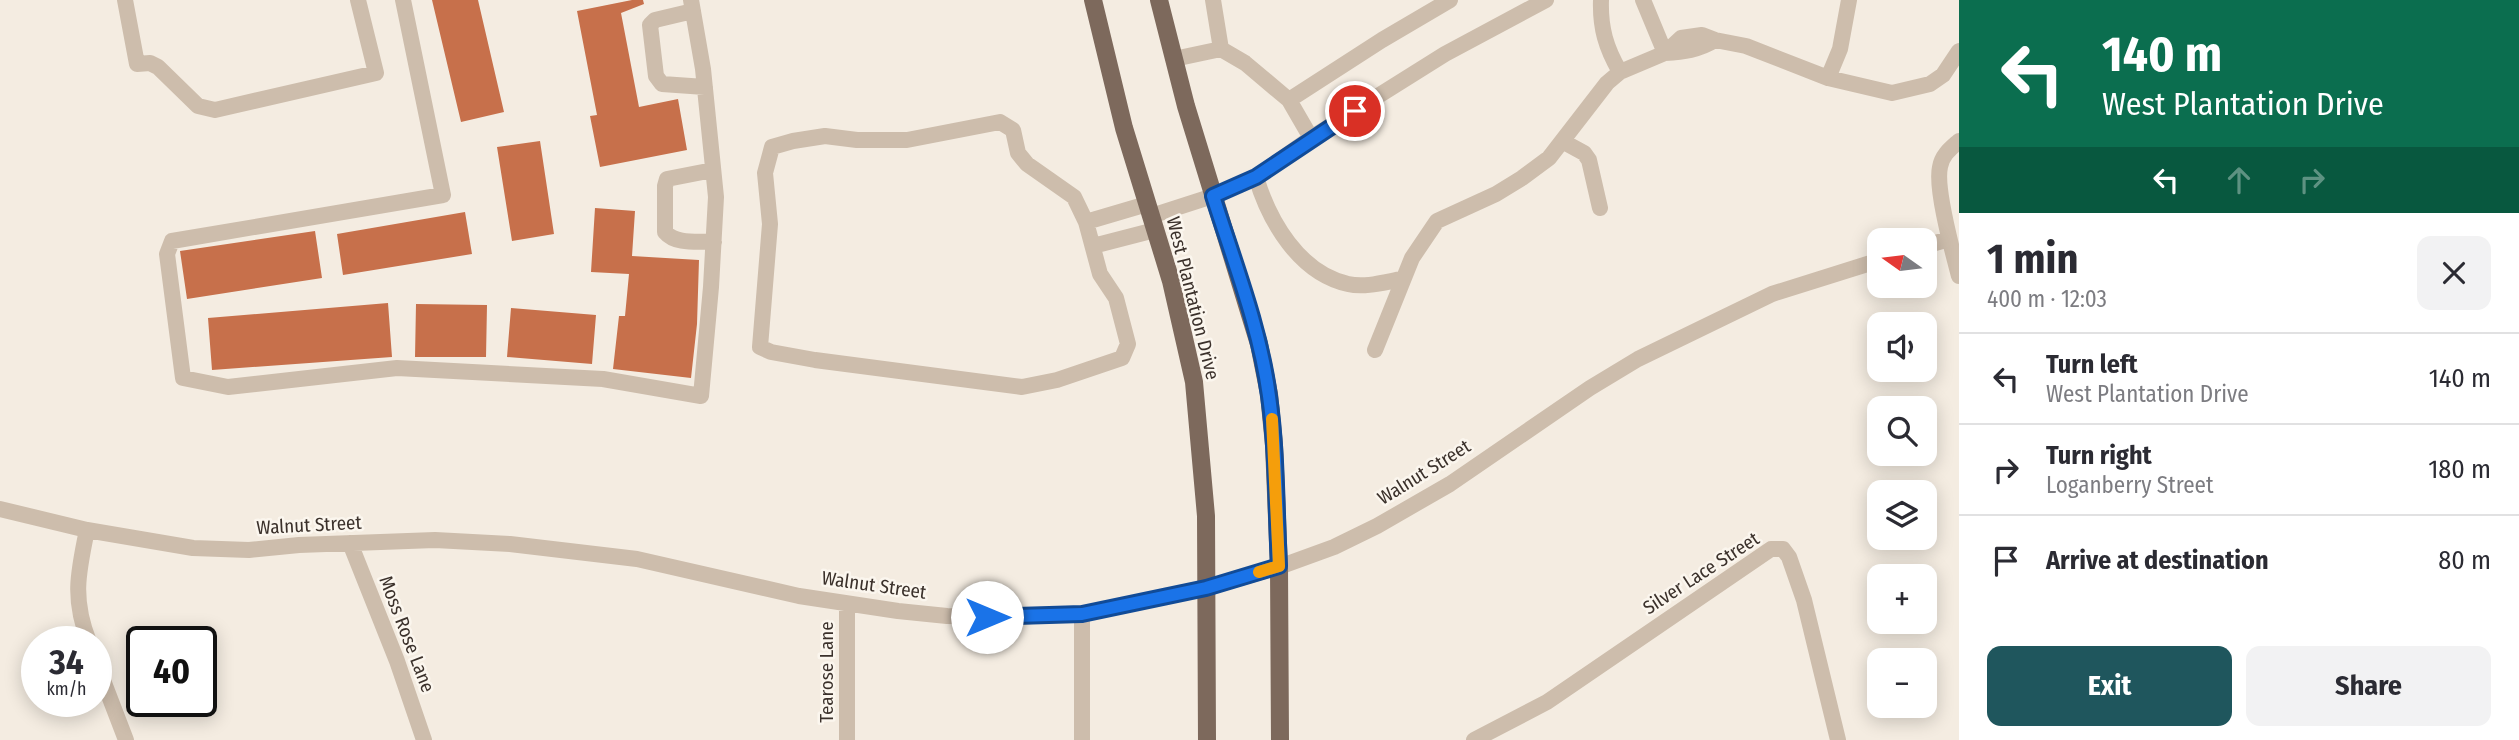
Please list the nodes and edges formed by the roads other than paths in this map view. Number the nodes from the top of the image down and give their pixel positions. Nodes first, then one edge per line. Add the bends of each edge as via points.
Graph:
1 (125, 0) edge
2 (358, 0) edge
3 (403, 0) edge
4 (1093, 0) edge
5 (1160, 0) edge
6 (1213, 0) edge
7 (1450, 0) edge
8 (1546, 0) edge
9 (1601, 0) edge
10 (1643, 0) edge
11 (1849, 0) edge
12 (692, 6) edge
13 (1221, 49) junction
14 (1959, 51) edge
15 (1665, 53) junction
16 (1174, 59) junction
17 (1620, 72) junction
18 (1829, 78) junction
19 (705, 87) junction
20 (1289, 100) junction
21 (1311, 138) junction
22 (1562, 141) junction
23 (1959, 141) edge
24 (713, 170) junction
25 (1256, 177) junction
26 (1213, 196) junction
27 (1600, 208) dead end
28 (1151, 217) junction
29 (1086, 222) junction
30 (1949, 239) junction
31 (714, 242) junction
32 (1937, 242) edge
33 (1093, 246) junction
34 (1867, 264) edge
35 (1959, 276) edge
36 (1402, 279) junction
37 (1375, 350) dead end
38 (0, 509) edge
39 (87, 530) junction
40 (350, 543) junction
41 (1279, 566) junction
42 (1206, 588) junction
43 (847, 605) junction
44 (1082, 614) junction
45 (84, 626) edge
46 (112, 704) edge
47 (126, 740) edge
48 (424, 740) edge
49 (847, 740) edge
50 (1082, 740) edge
51 (1207, 740) edge
52 (1280, 740) edge
53 (1474, 740) edge
54 (1839, 740) edge

1 - 2 street via 137,64 158,67 198,106 215,110 376,72
3 - 31 street via 443,195 172,241 167,254 183,378 228,387 397,368 603,379 701,396
4 - 28 main road, West Plantation Drive
5 - 16 main road
6 - 13 street
7 - 20 street
8 - 21 street via 1445,54
9 - 17 street via 1607,50
10 - 15 street
11 - 18 street
12 - 19 street
12 - 19 street via 650,25 656,76 662,84
13 - 16 street
13 - 20 street via 1254,69
14 - 18 street via 1943,75 1916,89 1892,93
15 - 17 street
15 - 18 street via 1681,38 1702,35 1746,46
16 - 26 main road
17 - 22 street
19 - 24 street
20 - 21 street
21 - 25 street
22 - 27 street via 1589,160
22 - 36 street via 1549,158 1522,178 1437,221
23 - 30 street via 1945,154 1939,168
24 - 31 street
24 - 31 street via 667,179 665,232 670,238
25 - 26 street
25 - 36 street via 1279,229 1297,253 1322,273 1348,284
26 - 28 street
26 - 41 main road via 1259,344 1269,394
28 - 29 street
28 - 33 street
28 - 42 main road, West Plantation Drive via 1194,382 1206,516
29 - 33 street
29 - 33 street via 1074,197 1027,164 1018,153 1013,130 1000,122 907,140 825,136 772,147 765,173 770,224 760,348 815,360 1022,387 1068,377 1122,358 1128,344 1116,298 1100,274
30 - 32 street
30 - 35 street
34 - 41 street, Walnut Street via 1772,294 1638,359 1450,484 1345,541
36 - 37 street
38 - 39 street, Walnut Street
39 - 40 street, Walnut Street via 206,549
39 - 45 street via 77,575
40 - 43 street, Walnut Street via 435,540 586,552
40 - 48 street, Moss Rose Lane
41 - 42 street, Walnut Street
41 - 52 main road
42 - 44 street, Walnut Street
42 - 51 main road, West Plantation Drive
43 - 44 street, Walnut Street via 947,616
43 - 49 street, Tearose Lane
44 - 50 street
46 - 47 street
53 - 54 street, Silver Lace Street via 1547,702 1771,549 1783,549 1804,600

